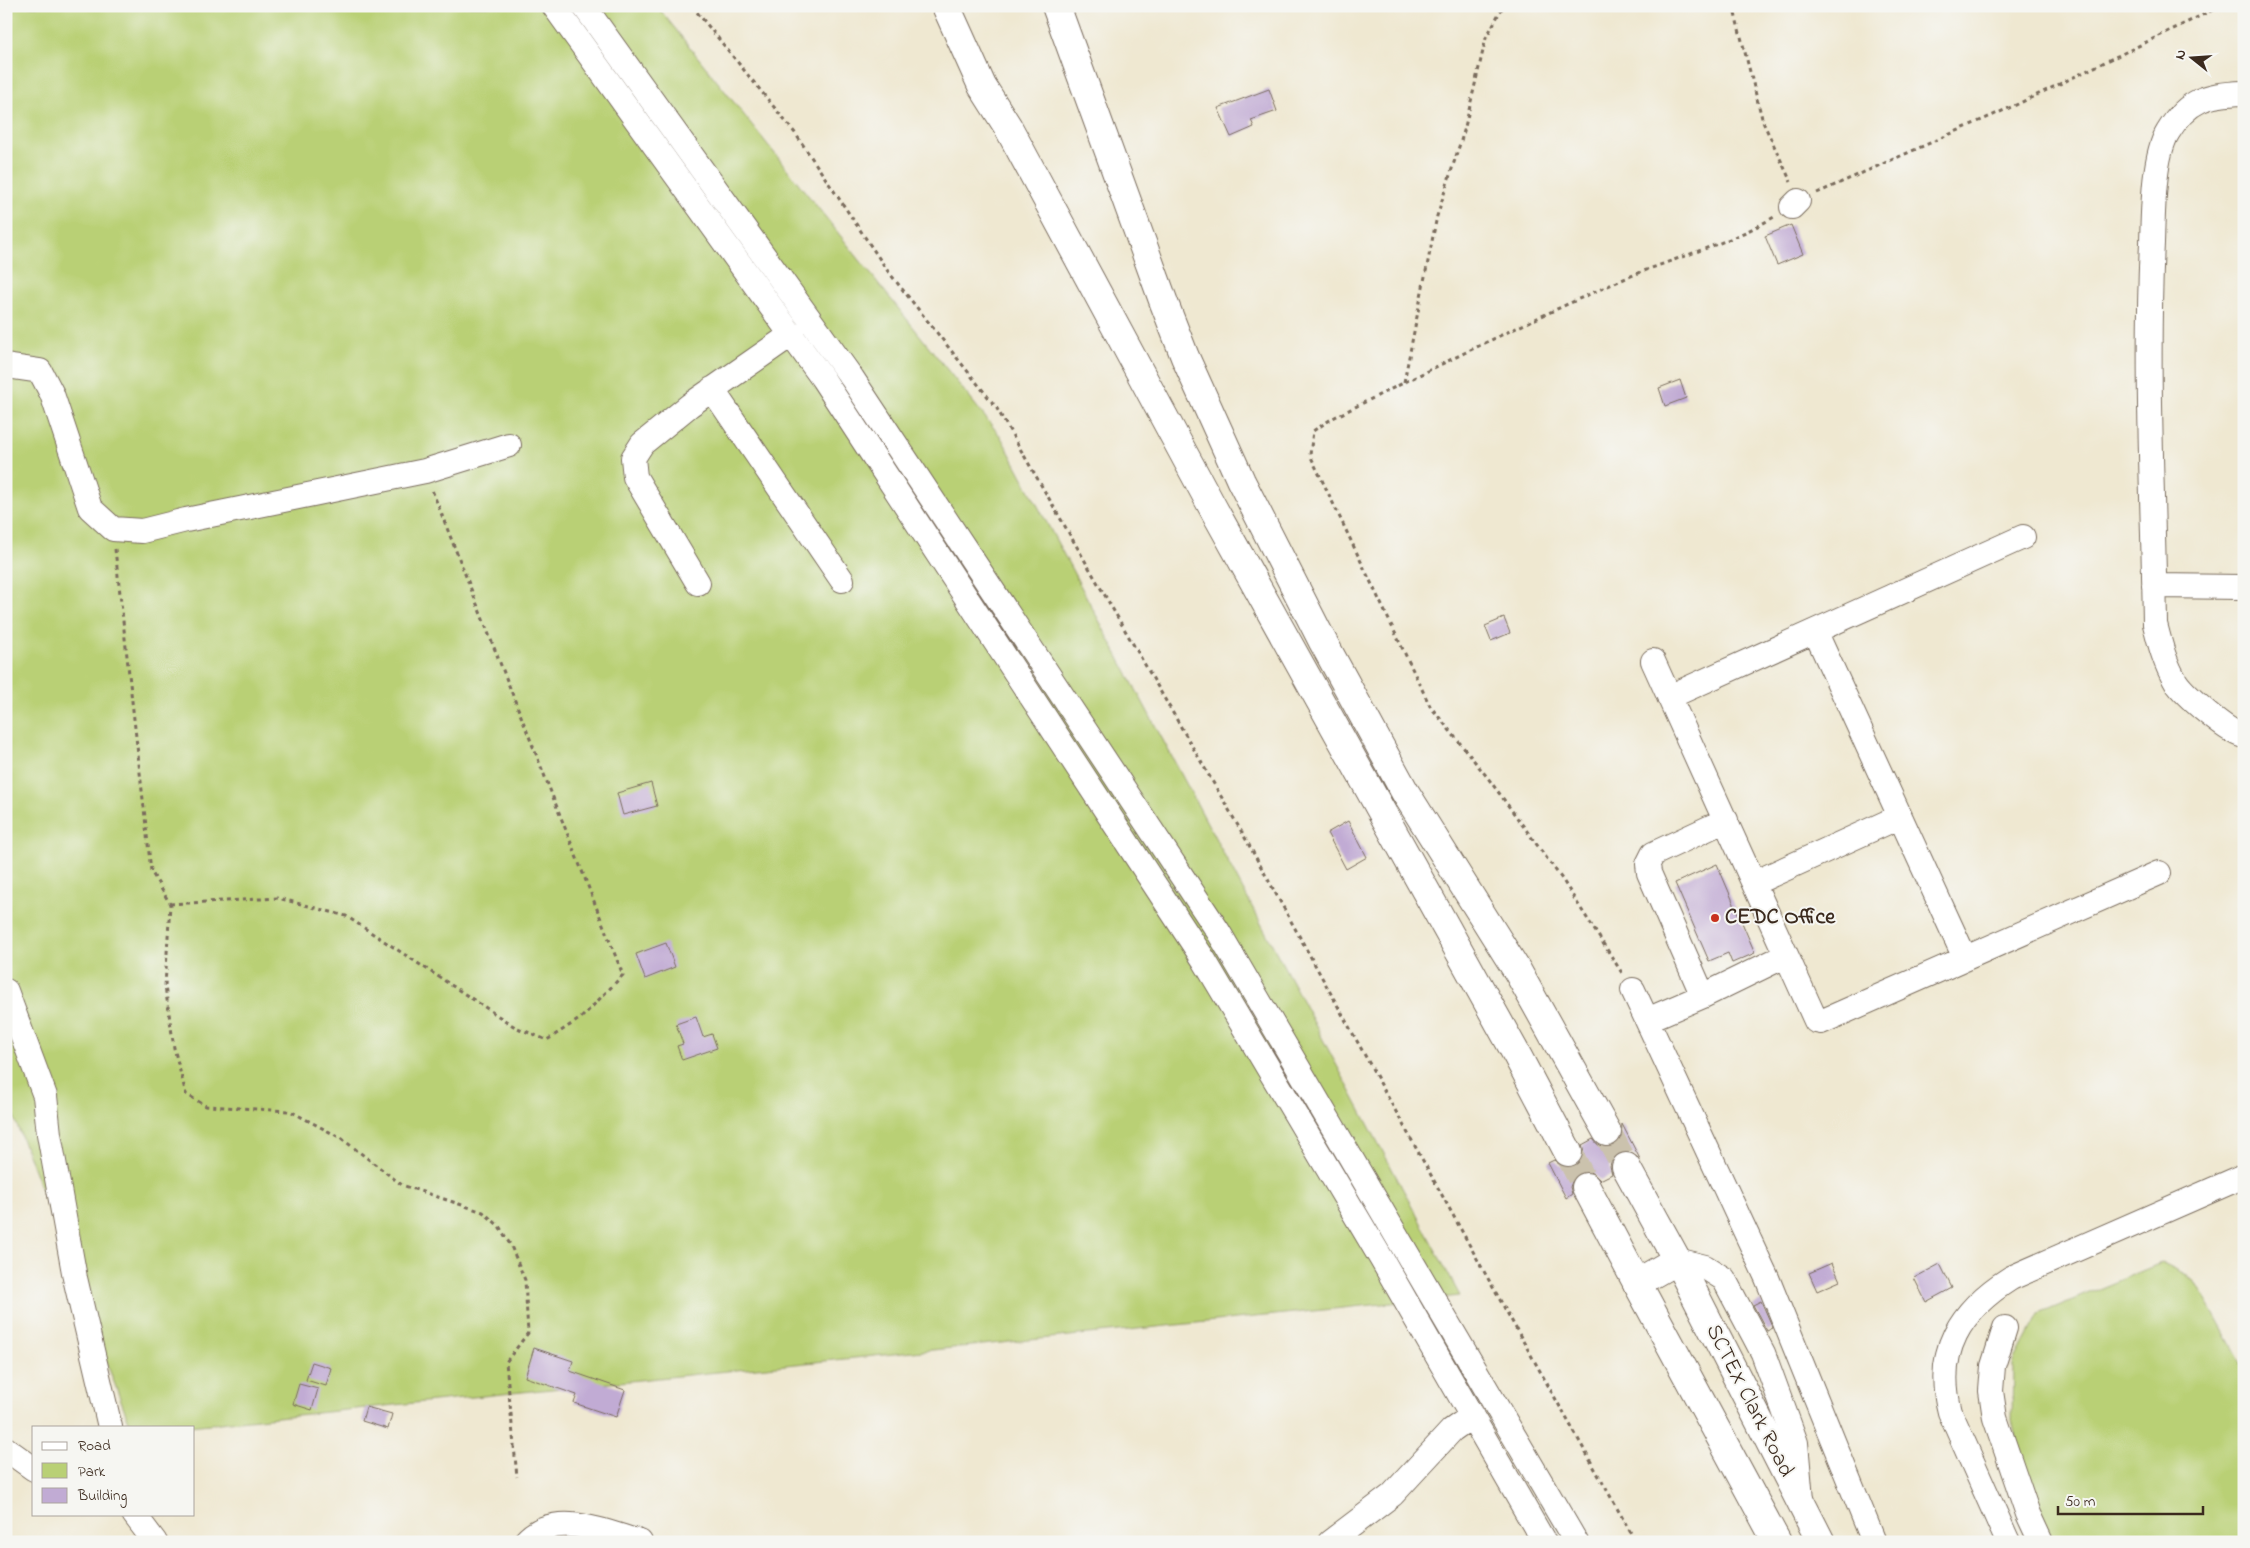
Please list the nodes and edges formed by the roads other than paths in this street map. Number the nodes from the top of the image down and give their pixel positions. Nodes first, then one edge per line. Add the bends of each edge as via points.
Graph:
1 (554, 6) edge
2 (584, 6) edge
3 (946, 6) edge
4 (964, 6) edge
5 (1056, 6) edge
6 (2244, 93) edge
7 (1008, 126) junction
8 (792, 334) junction
9 (6, 366) edge
10 (712, 389) junction
11 (509, 445) dead end
12 (2023, 537) dead end
13 (842, 580) dead end
14 (698, 583) dead end
15 (2154, 586) junction
16 (2244, 586) edge
17 (1815, 631) junction
18 (1653, 661) dead end
19 (1669, 697) junction
20 (2244, 736) edge
21 (1122, 786) junction
22 (1100, 801) junction
23 (1900, 817) junction
24 (1726, 820) junction
25 (2159, 873) dead end
26 (1754, 883) junction
27 (1785, 956) junction
28 (1965, 958) junction
29 (1633, 990) road end
30 (6, 991) edge
31 (1703, 996) junction
32 (1647, 1020) junction
33 (1607, 1132) tunnel mouth
34 (1568, 1152) tunnel mouth
35 (1626, 1166) tunnel mouth
36 (2244, 1176) edge
37 (1586, 1187) tunnel mouth
38 (1677, 1260) junction
39 (1637, 1283) junction
40 (2005, 1328) dead end
41 (1472, 1416) junction
42 (110, 1426) edge
43 (6, 1448) edge
44 (32, 1468) edge
45 (136, 1516) edge
46 (155, 1542) edge
47 (525, 1542) edge
48 (640, 1542) edge
49 (1330, 1542) edge
50 (1544, 1542) edge
51 (1576, 1542) edge
52 (1777, 1542) edge
53 (1821, 1542) edge
54 (1874, 1542) edge
55 (2008, 1542) edge
56 (2041, 1542) edge

1 - 8 street
2 - 21 street via 847,371
3 - 7 main road via 982,86
4 - 7 main road
5 - 33 main road via 1167,312 1241,481 1322,640 1406,792 1518,972
6 - 15 street via 2217,94 2195,102 2167,133 2157,170 2149,296
7 - 34 main road via 1144,382
8 - 10 street
8 - 22 street
9 - 11 street via 40,371 52,394 90,508 113,529 142,531 425,471
10 - 13 street
10 - 14 street via 642,444 633,458 636,477
12 - 17 street
15 - 16 street
15 - 20 street via 2154,624 2164,659 2177,683 2229,731
17 - 19 street
17 - 23 street
18 - 19 street
19 - 24 street
21 - 22 street
21 - 51 street via 1241,968
22 - 41 street via 1235,1010
23 - 26 street
23 - 28 street
24 - 26 street
24 - 31 street via 1653,854 1648,864 1649,873
25 - 28 street
26 - 27 street
27 - 28 street via 1816,1022
27 - 31 street
29 - 32 street
30 - 42 street via 45,1096 48,1134 75,1278
31 - 32 street
32 - 54 street via 1768,1278
35 - 38 main road, SCTEX Clark Road
36 - 55 street via 2011,1278 1980,1300 1956,1330 1946,1366 1946,1397
37 - 39 main road, SCTEX Clark Road
38 - 39 main road
38 - 53 main road, SCTEX Clark Road
39 - 52 main road, SCTEX Clark Road
40 - 56 street via 1993,1366 1991,1391 1995,1418
41 - 49 street via 1452,1430 1392,1495
41 - 50 street
43 - 44 street
45 - 46 street
47 - 48 street via 534,1532 552,1525 582,1526

